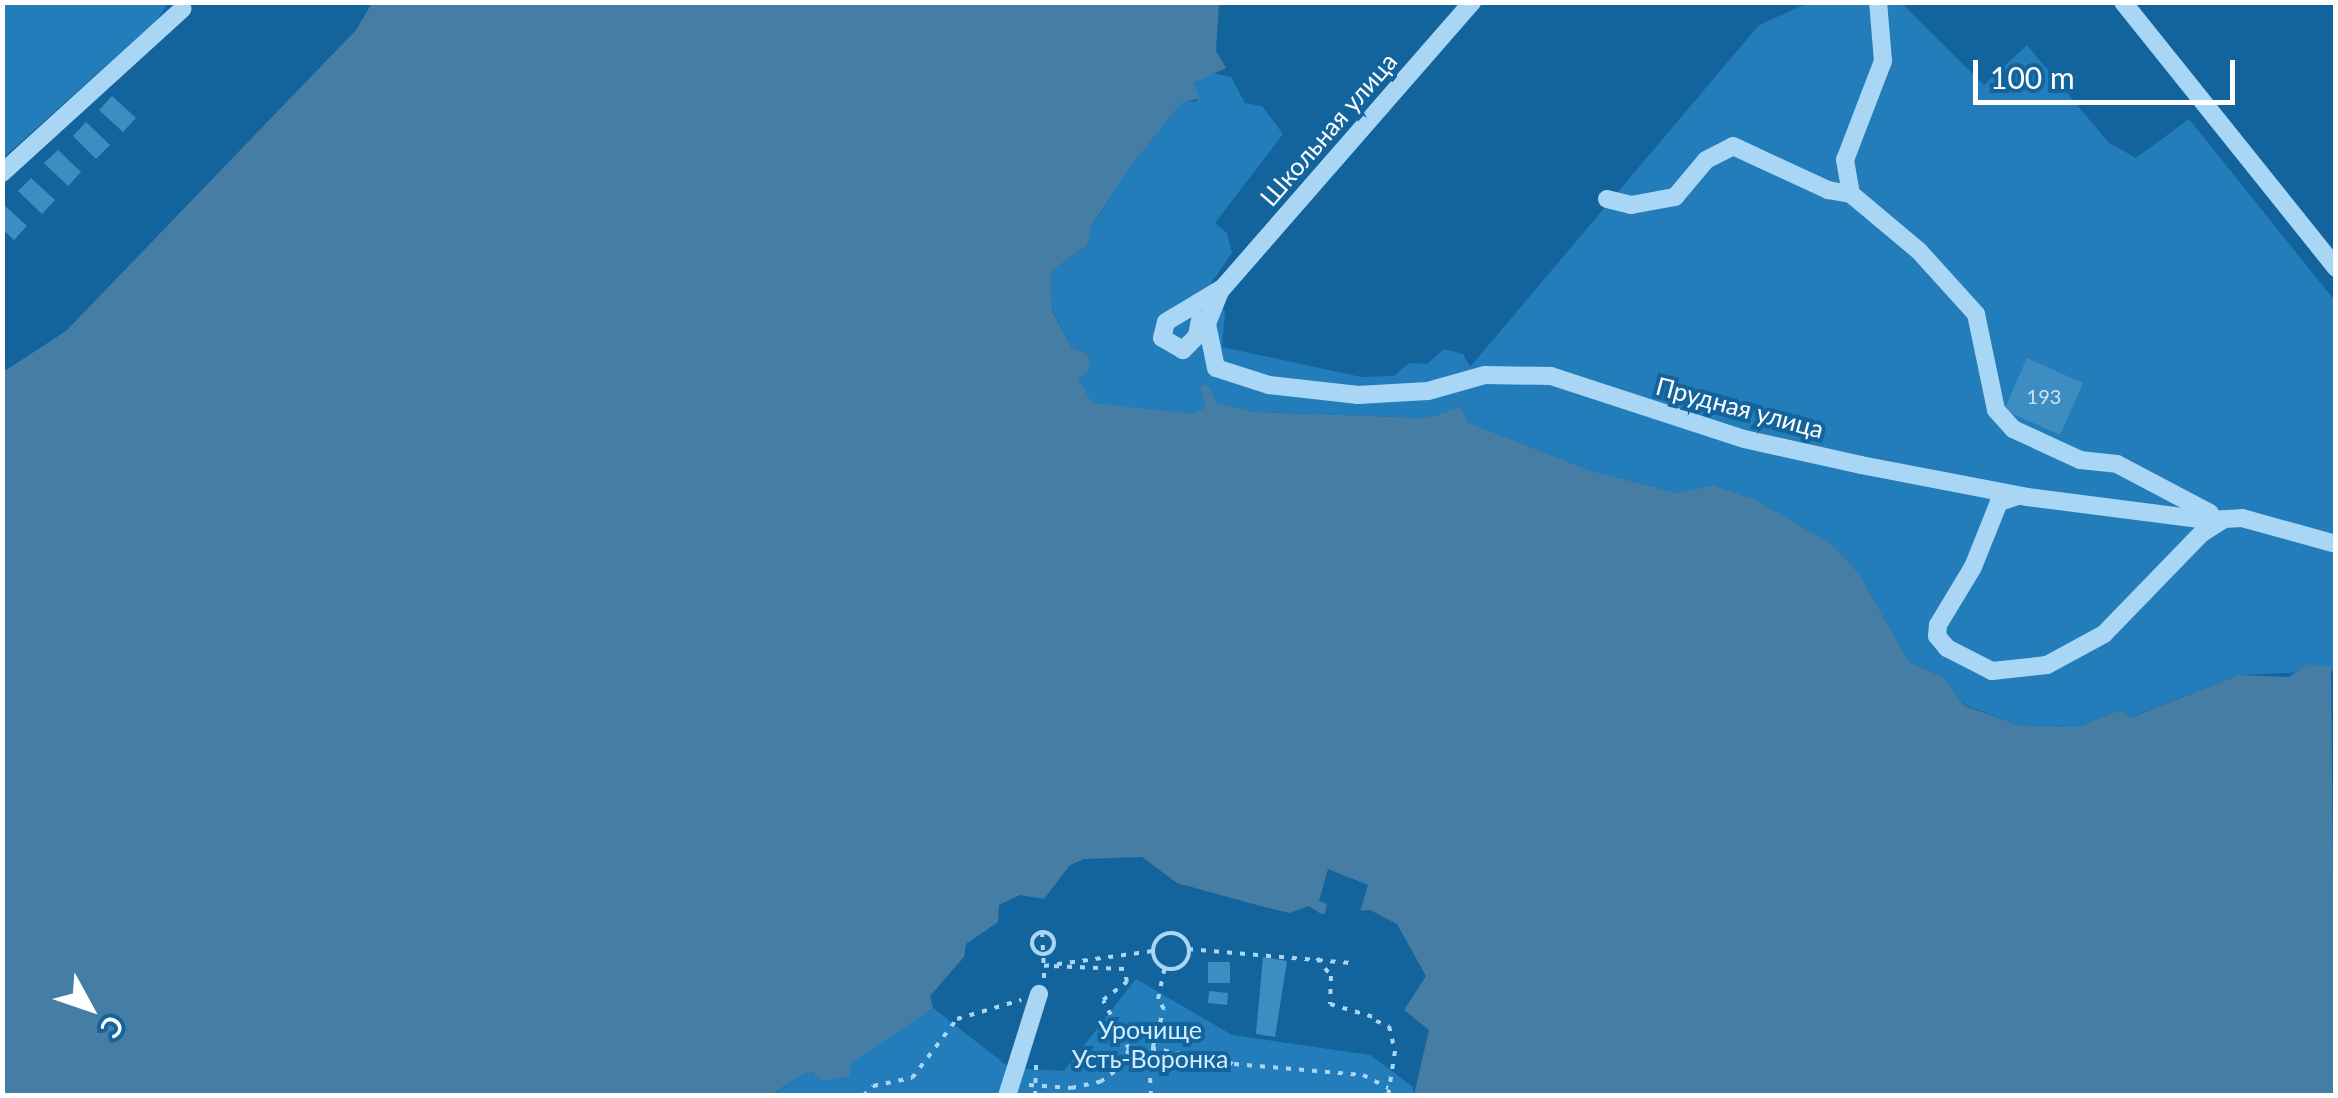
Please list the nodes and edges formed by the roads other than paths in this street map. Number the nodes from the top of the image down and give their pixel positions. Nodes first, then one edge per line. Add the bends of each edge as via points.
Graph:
1 (1472, 2) edge
2 (1878, 2) edge
3 (2123, 2) edge
4 (182, 9) dead end
5 (2, 172) edge
6 (1851, 194) junction
7 (1607, 199) dead end
8 (2336, 268) edge
9 (1222, 289) joint
10 (2019, 496) junction
11 (2225, 518) junction
12 (2336, 544) edge
13 (1040, 994) road end
14 (1013, 1092) edge

1 - 9 street, Школьная улица
2 - 6 street via 1883,61 1846,160
3 - 8 street
4 - 5 street
6 - 7 street via 1733,146 1706,160 1676,197 1632,205
6 - 11 street via 1920,251 1976,314 1996,410 2013,428 2080,460 2117,464 2179,502
9 - 10 street, Прудная улица via 1207,324 1216,368 1268,385 1358,395 1428,390 1485,375 1551,376 1744,439
10 - 11 street, Прудная улица
10 - 11 street via 1994,510 1936,636 1992,671 2047,665 2104,634 2202,533
11 - 12 street, Прудная улица
13 - 14 street

